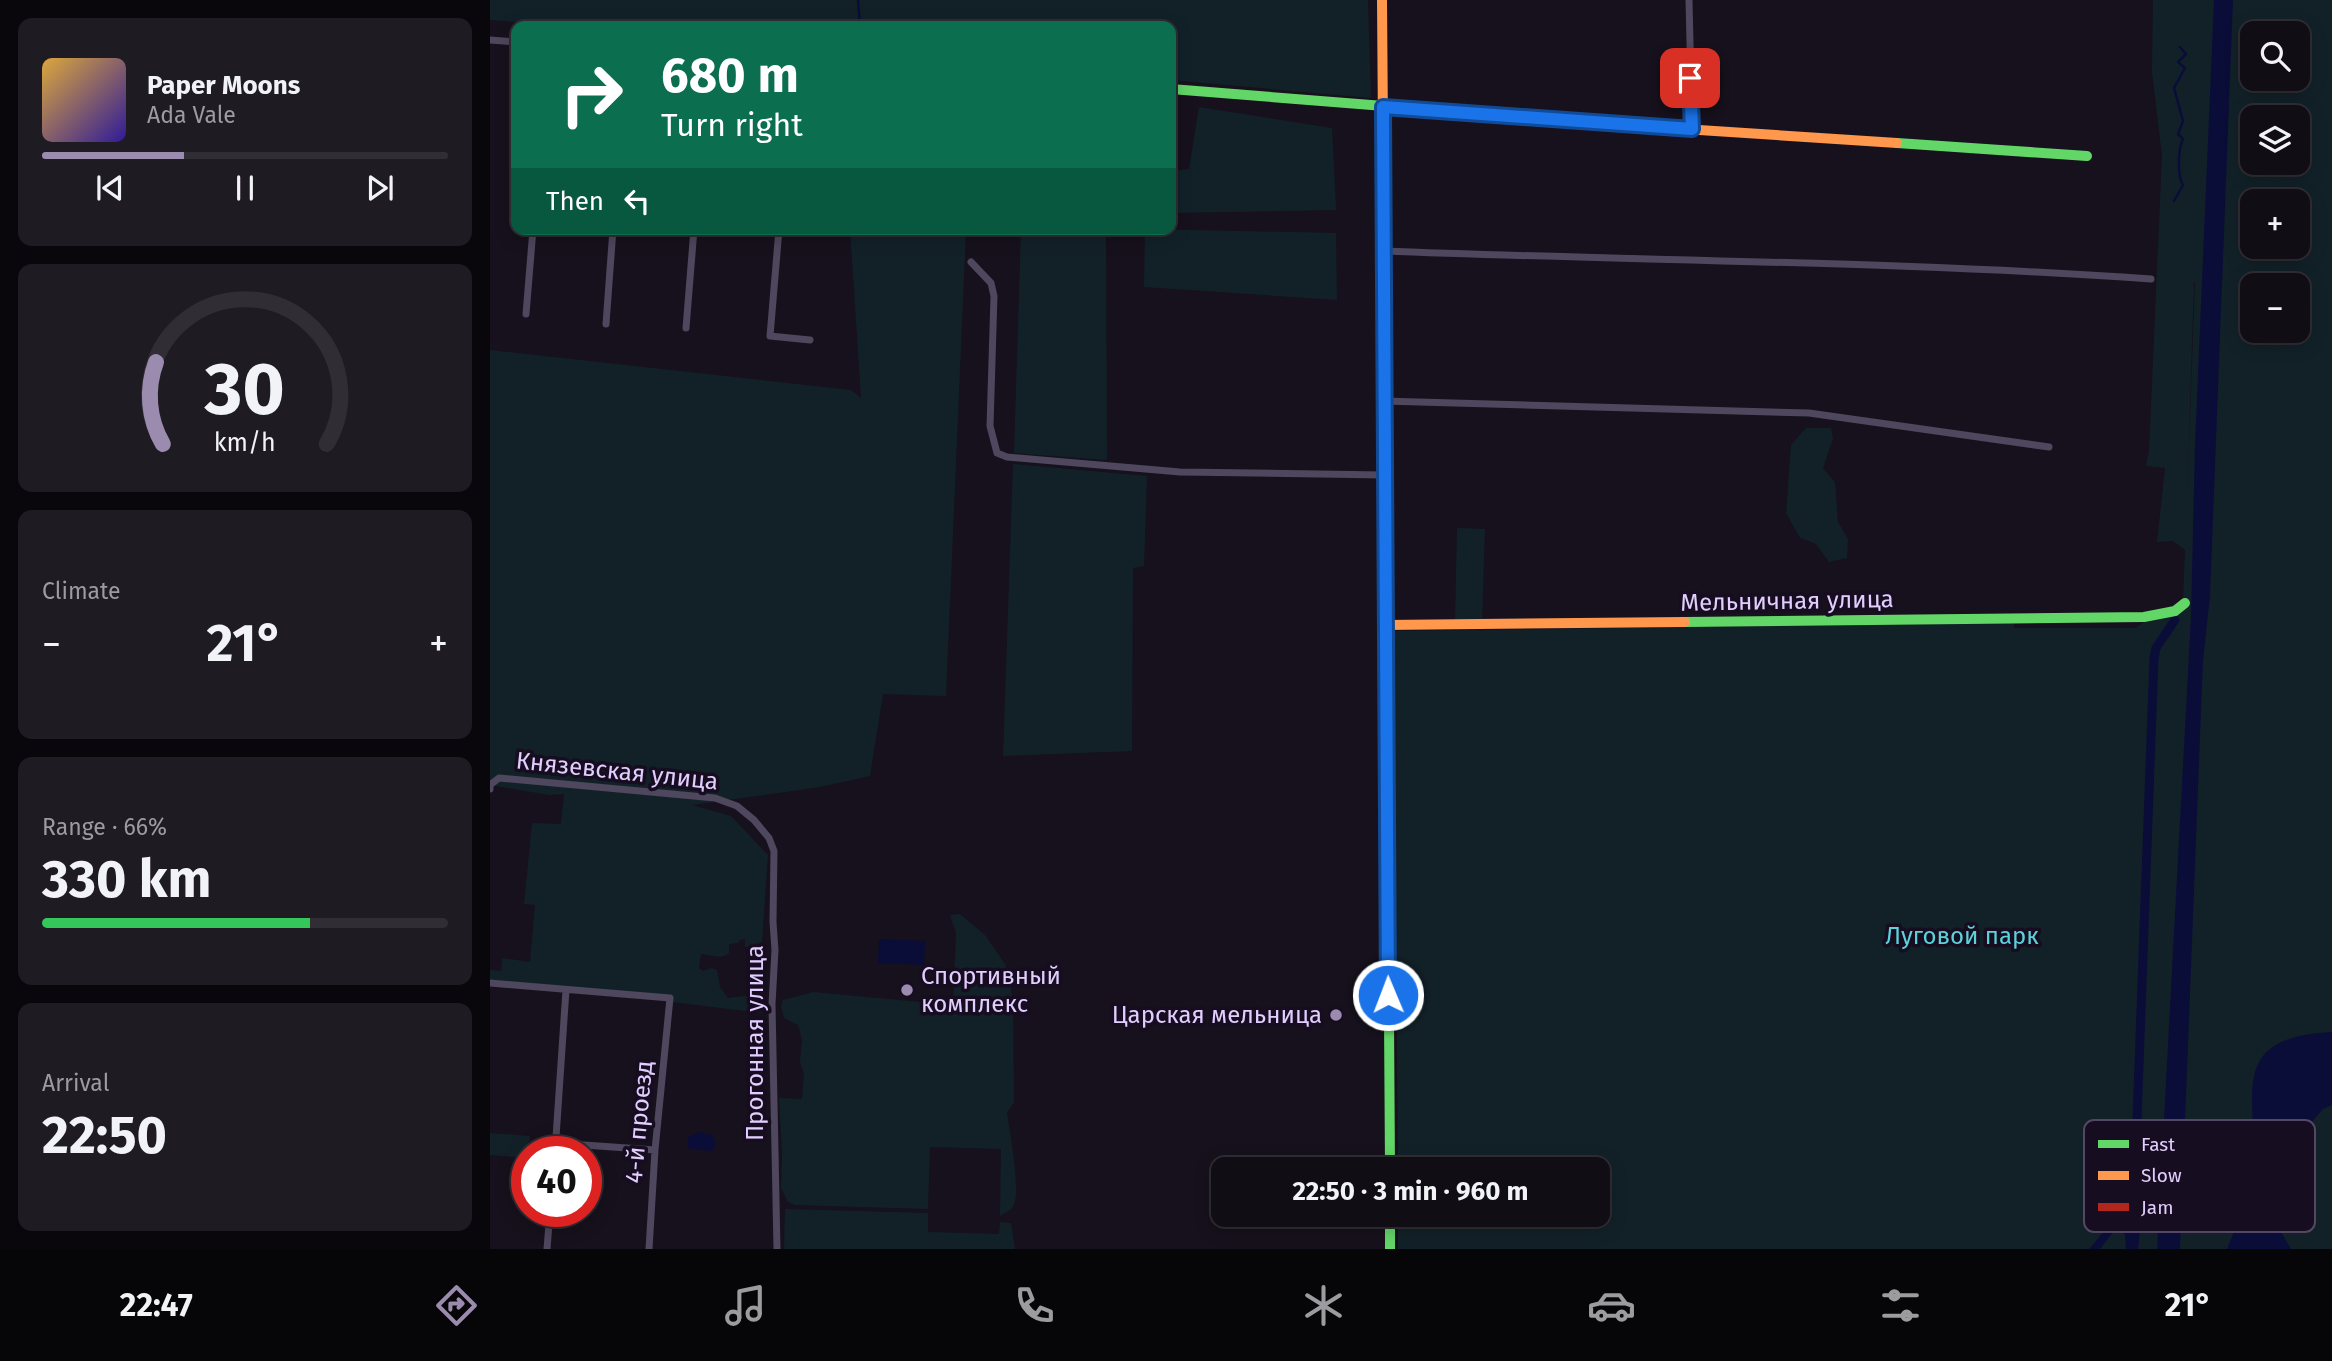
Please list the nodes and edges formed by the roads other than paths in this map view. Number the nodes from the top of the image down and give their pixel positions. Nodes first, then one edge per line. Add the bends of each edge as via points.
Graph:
1 (1382, 0) edge
2 (1689, 0) edge
3 (490, 40) edge
4 (511, 42) edge
5 (1176, 89) edge
6 (1383, 103) junction
7 (1692, 129) junction
8 (2087, 156) dead end
9 (533, 235) edge
10 (613, 235) edge
11 (694, 235) edge
12 (778, 235) edge
13 (1383, 251) junction
14 (971, 262) dead end
15 (2151, 279) dead end
16 (526, 314) dead end
17 (606, 324) dead end
18 (686, 328) dead end
19 (810, 340) dead end
20 (1383, 401) junction
21 (2049, 447) dead end
22 (1384, 475) junction
23 (2185, 603) dead end
24 (1385, 625) junction
25 (490, 787) edge
26 (769, 838) joint
27 (490, 983) edge
28 (566, 990) junction
29 (556, 1136) edge
30 (602, 1148) edge
31 (655, 1150) junction
32 (1390, 1157) edge
33 (549, 1227) edge
34 (1390, 1227) edge
35 (547, 1249) edge
36 (649, 1249) edge
37 (777, 1249) edge
38 (1390, 1249) edge

1 - 6 street
2 - 7 street
3 - 4 street
5 - 6 street
6 - 7 street
6 - 13 street
7 - 8 street
9 - 16 street
10 - 17 street
11 - 18 street
12 - 19 street via 770,336
13 - 15 street via 1817,262
13 - 20 street
14 - 22 street via 991,283 994,296 990,426 997,453 1180,472
20 - 21 street via 1810,413
20 - 22 street
22 - 24 street
23 - 24 street, Мельничная улица via 2175,611 2144,617
24 - 32 street
25 - 26 street, Князевская улица via 499,778 716,798 737,806
26 - 37 street, Прогонная улица via 774,851
27 - 28 street
28 - 29 street
28 - 31 street, 4-й проезд via 670,998
30 - 31 street
31 - 36 street, 4-й проезд
33 - 35 street
34 - 38 street

